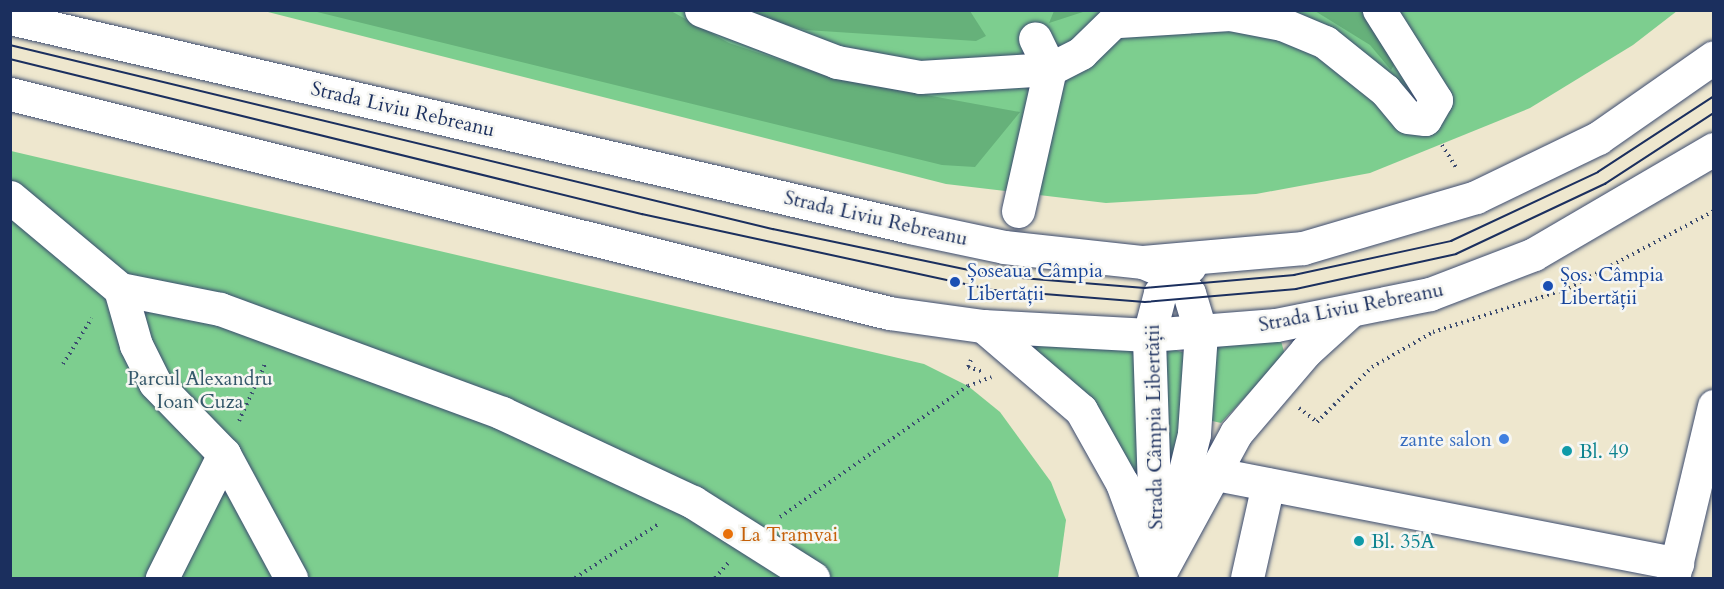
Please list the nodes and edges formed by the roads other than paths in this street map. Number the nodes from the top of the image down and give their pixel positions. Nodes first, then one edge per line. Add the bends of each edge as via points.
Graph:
1 (701, 10) edge
2 (1379, 10) edge
3 (1122, 16) edge
4 (10, 18) edge
5 (1035, 38) dead end
6 (1713, 57) edge
7 (1050, 69) junction
8 (10, 94) edge
9 (1713, 149) edge
10 (10, 198) edge
11 (1018, 211) dead end
12 (1188, 269) junction
13 (117, 286) junction
14 (1349, 312) junction
15 (982, 326) junction
16 (1201, 333) junction
17 (1149, 334) junction
18 (1713, 406) edge
19 (224, 454) junction
20 (1211, 473) junction
21 (1268, 484) junction
22 (1675, 571) edge
23 (1157, 578) edge
24 (162, 579) edge
25 (291, 579) edge
26 (813, 579) edge
27 (1248, 579) edge

1 - 7 main road via 837,62 908,75
2 - 3 main road via 1436,100 1425,119 1408,117 1385,90 1325,42 1282,24 1230,14
3 - 7 main road via 1081,53
4 - 12 main road, Strada Liviu Rebreanu via 910,227 1004,247
5 - 7 main road
6 - 12 main road, Strada Liviu Rebreanu via 1598,138 1476,197 1303,248
7 - 11 main road
8 - 15 main road, Strada Liviu Rebreanu via 890,314
9 - 14 main road, Strada Liviu Rebreanu via 1534,254 1430,294
10 - 13 main road
12 - 16 main road
12 - 17 main road, Strada Câmpia Libertății via 1152,312
13 - 19 main road via 136,345 155,383
13 - 26 main road via 196,302 281,330 502,413 693,502
14 - 16 main road, Strada Liviu Rebreanu
14 - 20 main road via 1273,387
15 - 17 main road, Strada Liviu Rebreanu
15 - 23 main road via 1081,410 1122,483
16 - 17 main road, Strada Liviu Rebreanu
16 - 23 main road, Strada Câmpia Libertății via 1194,434
17 - 23 main road, Strada Câmpia Libertății
18 - 22 main road
19 - 24 main road
19 - 25 main road
20 - 21 main road
20 - 23 main road
21 - 22 main road
21 - 27 main road

